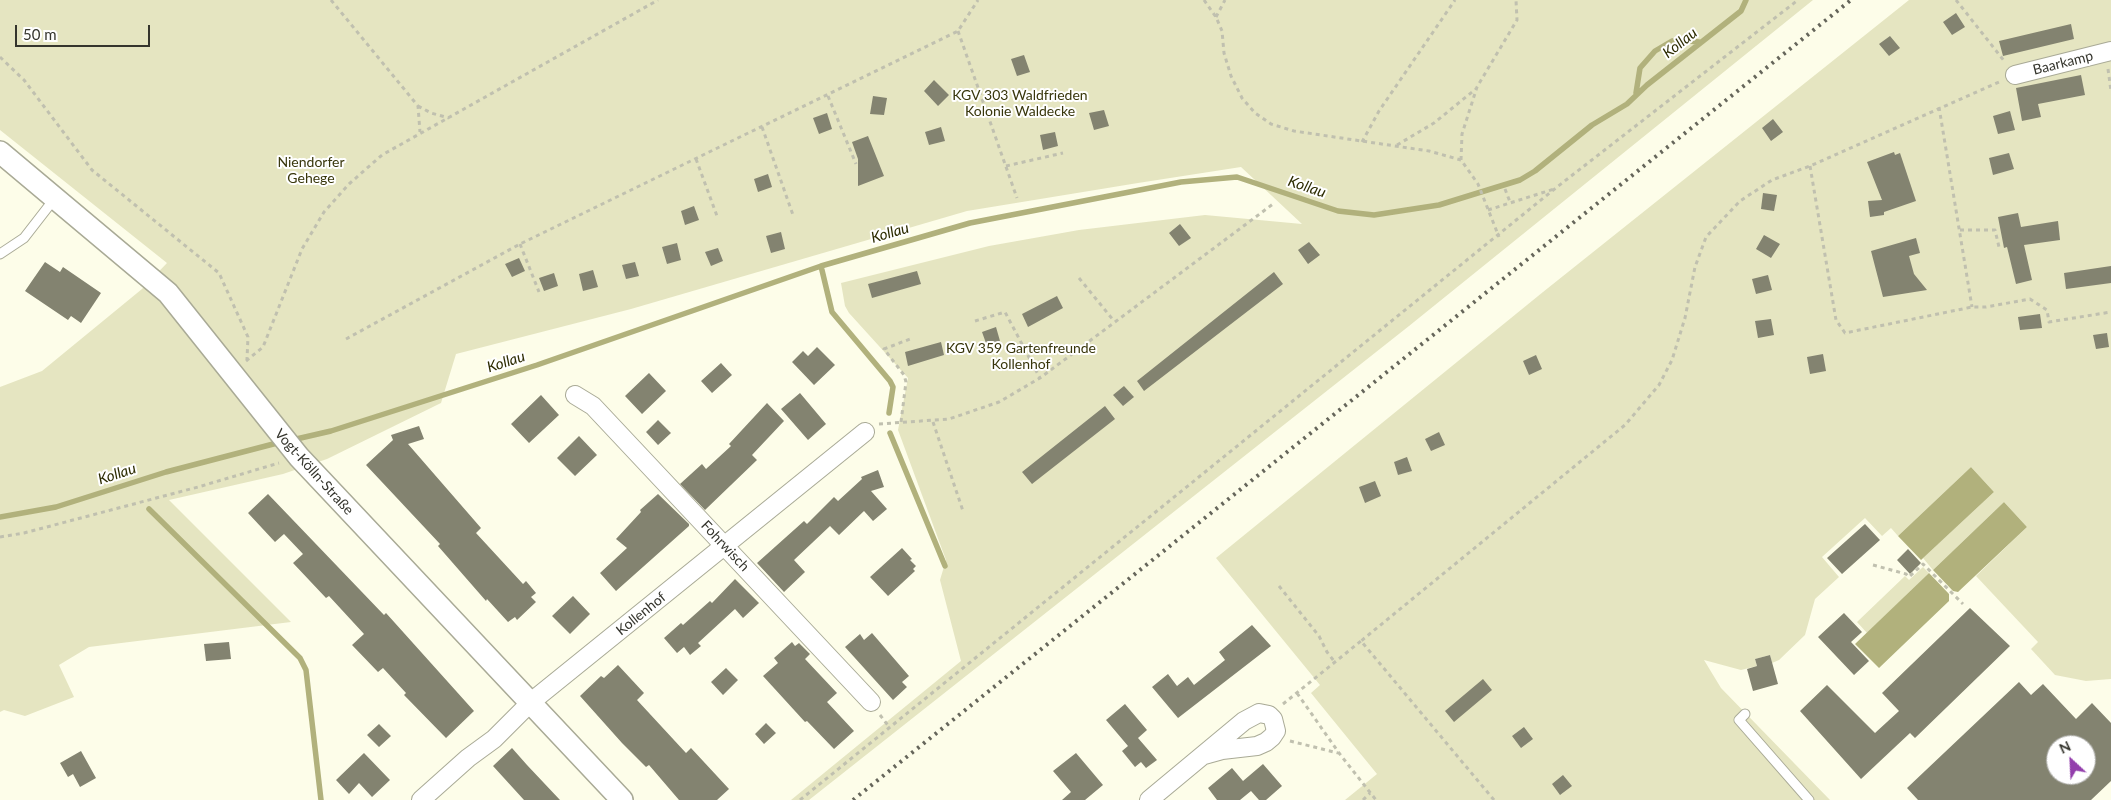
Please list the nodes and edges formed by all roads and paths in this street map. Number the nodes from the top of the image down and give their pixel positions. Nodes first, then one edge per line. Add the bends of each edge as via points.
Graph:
1 (331, 0) edge
2 (658, 0) edge
3 (978, 0) edge
4 (1204, 0) edge
5 (1225, 0) edge
6 (1455, 0) edge
7 (1516, 0) edge
8 (1798, 0) edge
9 (1956, 0) edge
10 (1216, 17) junction
11 (958, 31) junction
12 (2111, 51) edge
13 (0, 57) edge
14 (2016, 75) junction
15 (1477, 87) junction
16 (828, 96) junction
17 (418, 106) junction
18 (1939, 108) junction
19 (449, 118) junction
20 (762, 127) junction
21 (420, 132) junction
22 (1362, 142) junction
23 (1397, 146) junction
24 (0, 152) edge
25 (1063, 153) dead end
26 (696, 159) junction
27 (1460, 160) junction
28 (856, 164) dead end
29 (1006, 166) junction
30 (1810, 166) junction
31 (1557, 187) junction
32 (1505, 189) dead end
33 (55, 198) junction
34 (1017, 198) dead end
35 (1510, 202) junction
36 (1273, 204) dead end
37 (1488, 210) junction
38 (792, 215) dead end
39 (717, 216) dead end
40 (1960, 230) junction
41 (1499, 237) junction
42 (520, 244) junction
43 (1999, 247) dead end
44 (0, 254) edge
45 (1079, 278) dead end
46 (539, 292) dead end
47 (1972, 307) junction
48 (2111, 312) edge
49 (975, 320) dead end
50 (1114, 321) junction
51 (346, 339) dead end
52 (910, 339) dead end
53 (247, 359) junction
54 (233, 375) junction
55 (1040, 378) junction
56 (575, 394) dead end
57 (901, 422) junction
58 (932, 422) junction
59 (866, 432) joint
60 (296, 454) junction
61 (963, 511) dead end
62 (0, 537) edge
63 (726, 547) junction
64 (1873, 565) dead end
65 (1279, 586) dead end
66 (1963, 604) dead end
67 (1361, 641) junction
68 (1334, 661) junction
69 (1297, 693) junction
70 (531, 702) junction
71 (872, 702) dead end
72 (1745, 714) dead end
73 (1269, 715) junction
74 (1272, 737) junction
75 (1339, 753) junction
76 (1204, 755) junction
77 (1370, 793) junction
78 (420, 800) edge
79 (622, 800) edge
80 (800, 800) edge
81 (1149, 800) edge
82 (1363, 800) edge
83 (1376, 800) edge
84 (1494, 800) edge
85 (1809, 800) edge

1 - 17 path
2 - 19 path
3 - 11 path
4 - 10 path
5 - 10 path
6 - 22 path via 1379,111
7 - 15 path via 1516,20
8 - 31 path
9 - 14 path
10 - 22 path via 1231,76 1242,98 1255,113 1271,124 1294,131
11 - 16 path
11 - 29 path
12 - 14 street, Baarkamp
13 - 53 path via 24,80 92,170 219,273 248,337
14 - 18 path
15 - 23 path via 1434,123
15 - 27 path via 1462,134
16 - 20 path
16 - 28 path
17 - 19 path
17 - 21 path
18 - 30 path
18 - 40 path
19 - 21 path
20 - 26 path
20 - 38 path
21 - 53 path via 382,155 324,212 302,249 263,347
22 - 23 path
23 - 27 path
24 - 33 street, Vogt-Kölln-Straße
25 - 29 path
26 - 39 path
26 - 42 path
27 - 37 path via 1478,184
29 - 34 path
30 - 47 path via 1836,320 1846,333
30 - 67 path via 1772,180 1740,201 1706,237 1695,267 1685,318 1672,360 1659,385 1625,425
31 - 35 path
31 - 41 path
32 - 35 path
33 - 44 lane via 24,238
33 - 54 street, Vogt-Kölln-Straße via 168,293
35 - 37 path
36 - 50 path
37 - 41 path
40 - 43 path via 1995,230
40 - 47 path
41 - 80 path
42 - 46 path
42 - 51 path
45 - 50 path
47 - 48 path via 2030,299 2047,310 2049,322
49 - 55 path via 1005,312
50 - 55 path
52 - 57 path via 884,349 906,382
53 - 54 path
54 - 60 street, Vogt-Kölln-Straße
55 - 58 path via 1000,402
56 - 63 street, Fohrwisch via 593,406
57 - 58 path
57 - 59 path via 883,423
58 - 61 path
59 - 63 street, Kollenhof
60 - 62 path via 198,487
60 - 70 street, Vogt-Kölln-Straße
63 - 70 street, Kollenhof
63 - 71 street, Fohrwisch
64 - 66 path via 1909,577 1923,564
65 - 68 path via 1319,636
67 - 68 path
67 - 84 path
68 - 69 path
69 - 73 path
69 - 75 path
70 - 78 street, Kollenhof via 494,739
70 - 79 street, Vogt-Kölln-Straße
72 - 85 lane via 1739,720
73 - 74 street via 1275,724
73 - 76 street via 1259,713 1244,721
74 - 75 path
74 - 76 street via 1257,746
75 - 77 path
76 - 81 street
77 - 82 path
77 - 83 path

